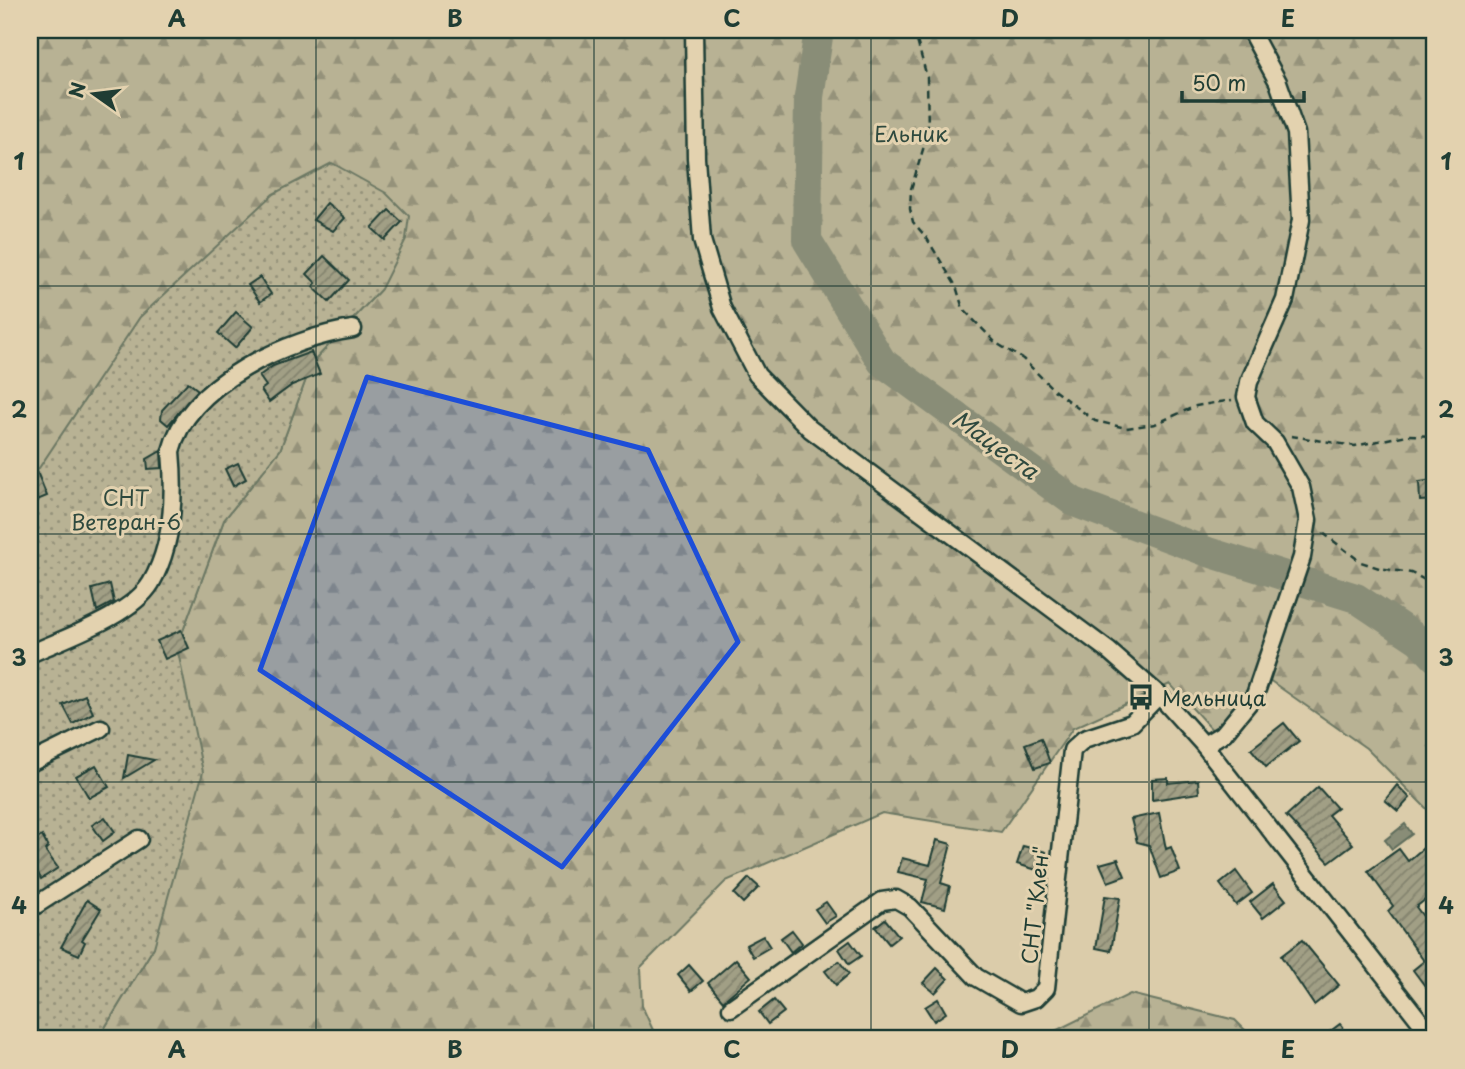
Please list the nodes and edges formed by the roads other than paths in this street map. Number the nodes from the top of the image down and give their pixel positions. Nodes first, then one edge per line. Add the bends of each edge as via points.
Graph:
1 (694, 30) edge
2 (1250, 30) edge
3 (353, 329) dead end
4 (30, 654) edge
5 (1160, 695) junction
6 (101, 728) dead end
7 (1204, 745) junction
8 (30, 763) edge
9 (139, 839) dead end
10 (30, 909) edge
11 (731, 1008) dead end
12 (1434, 1039) edge

1 - 5 street via 702,240 722,308 757,375 810,429 1109,651
2 - 7 street via 1278,82 1296,133 1301,220 1285,300 1246,397 1255,423 1275,442 1301,487 1308,520 1302,557 1255,695 1224,733
3 - 4 street via 303,339 272,353 232,377 196,407 174,439 172,525 150,584 125,608
5 - 7 street
5 - 11 street, СНТ "Клен" via 1124,728 1093,735 1072,750 1046,988 1036,998 1021,1003 976,976 910,907 896,899 882,901
6 - 8 street
7 - 12 street
9 - 10 street

